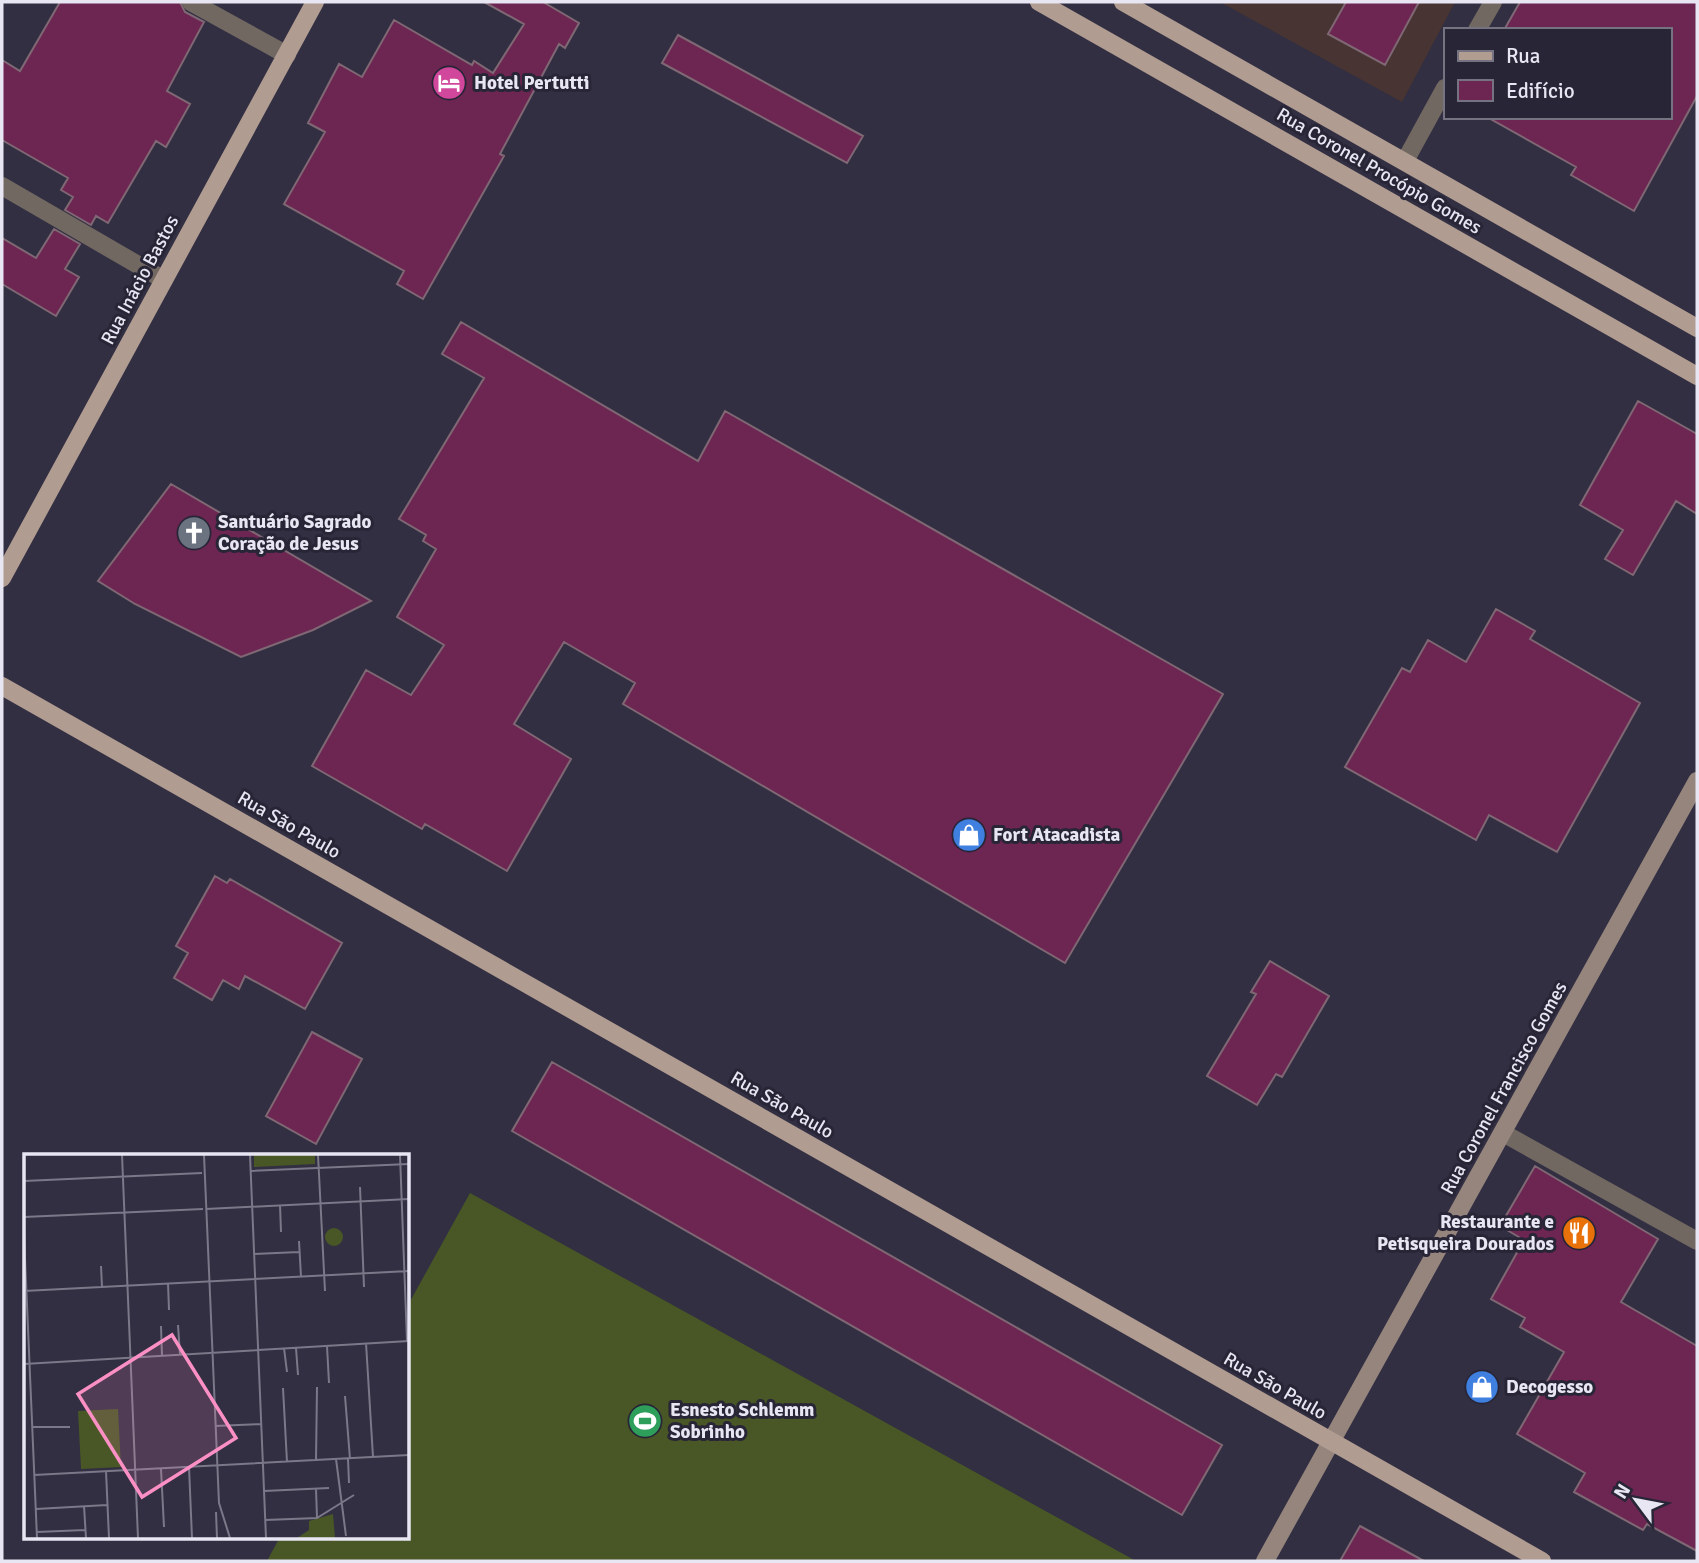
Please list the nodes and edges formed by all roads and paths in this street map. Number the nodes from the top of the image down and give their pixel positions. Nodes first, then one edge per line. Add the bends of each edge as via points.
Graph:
1 (191, 2) edge
2 (315, 2) edge
3 (1039, 2) edge
4 (1123, 2) edge
5 (1493, 2) edge
6 (1478, 28) edge
7 (287, 55) junction
8 (1444, 90) edge
9 (1405, 161) junction
10 (2, 186) edge
11 (164, 280) junction
12 (1697, 328) edge
13 (1697, 376) edge
14 (2, 578) edge
15 (2, 686) edge
16 (1697, 783) edge
17 (1503, 1133) junction
18 (1697, 1241) edge
19 (1331, 1441) junction
20 (1265, 1561) edge
21 (1542, 1561) edge

1 - 7 street
2 - 7 main road, Rua Inácio Bastos
3 - 13 main road, Rua Coronel Procópio Gomes
4 - 9 main road, Rua Coronel Procópio Gomes
5 - 6 street
7 - 11 main road, Rua Inácio Bastos
8 - 9 street
9 - 12 main road, Rua Coronel Procópio Gomes
10 - 11 street
11 - 14 main road, Rua Inácio Bastos
15 - 19 main road, Rua São Paulo
16 - 17 main road, Rua Coronel Francisco Gomes
17 - 18 street
17 - 19 main road, Rua Coronel Francisco Gomes
19 - 20 main road, Rua Coronel Francisco Gomes
19 - 21 main road, Rua São Paulo

